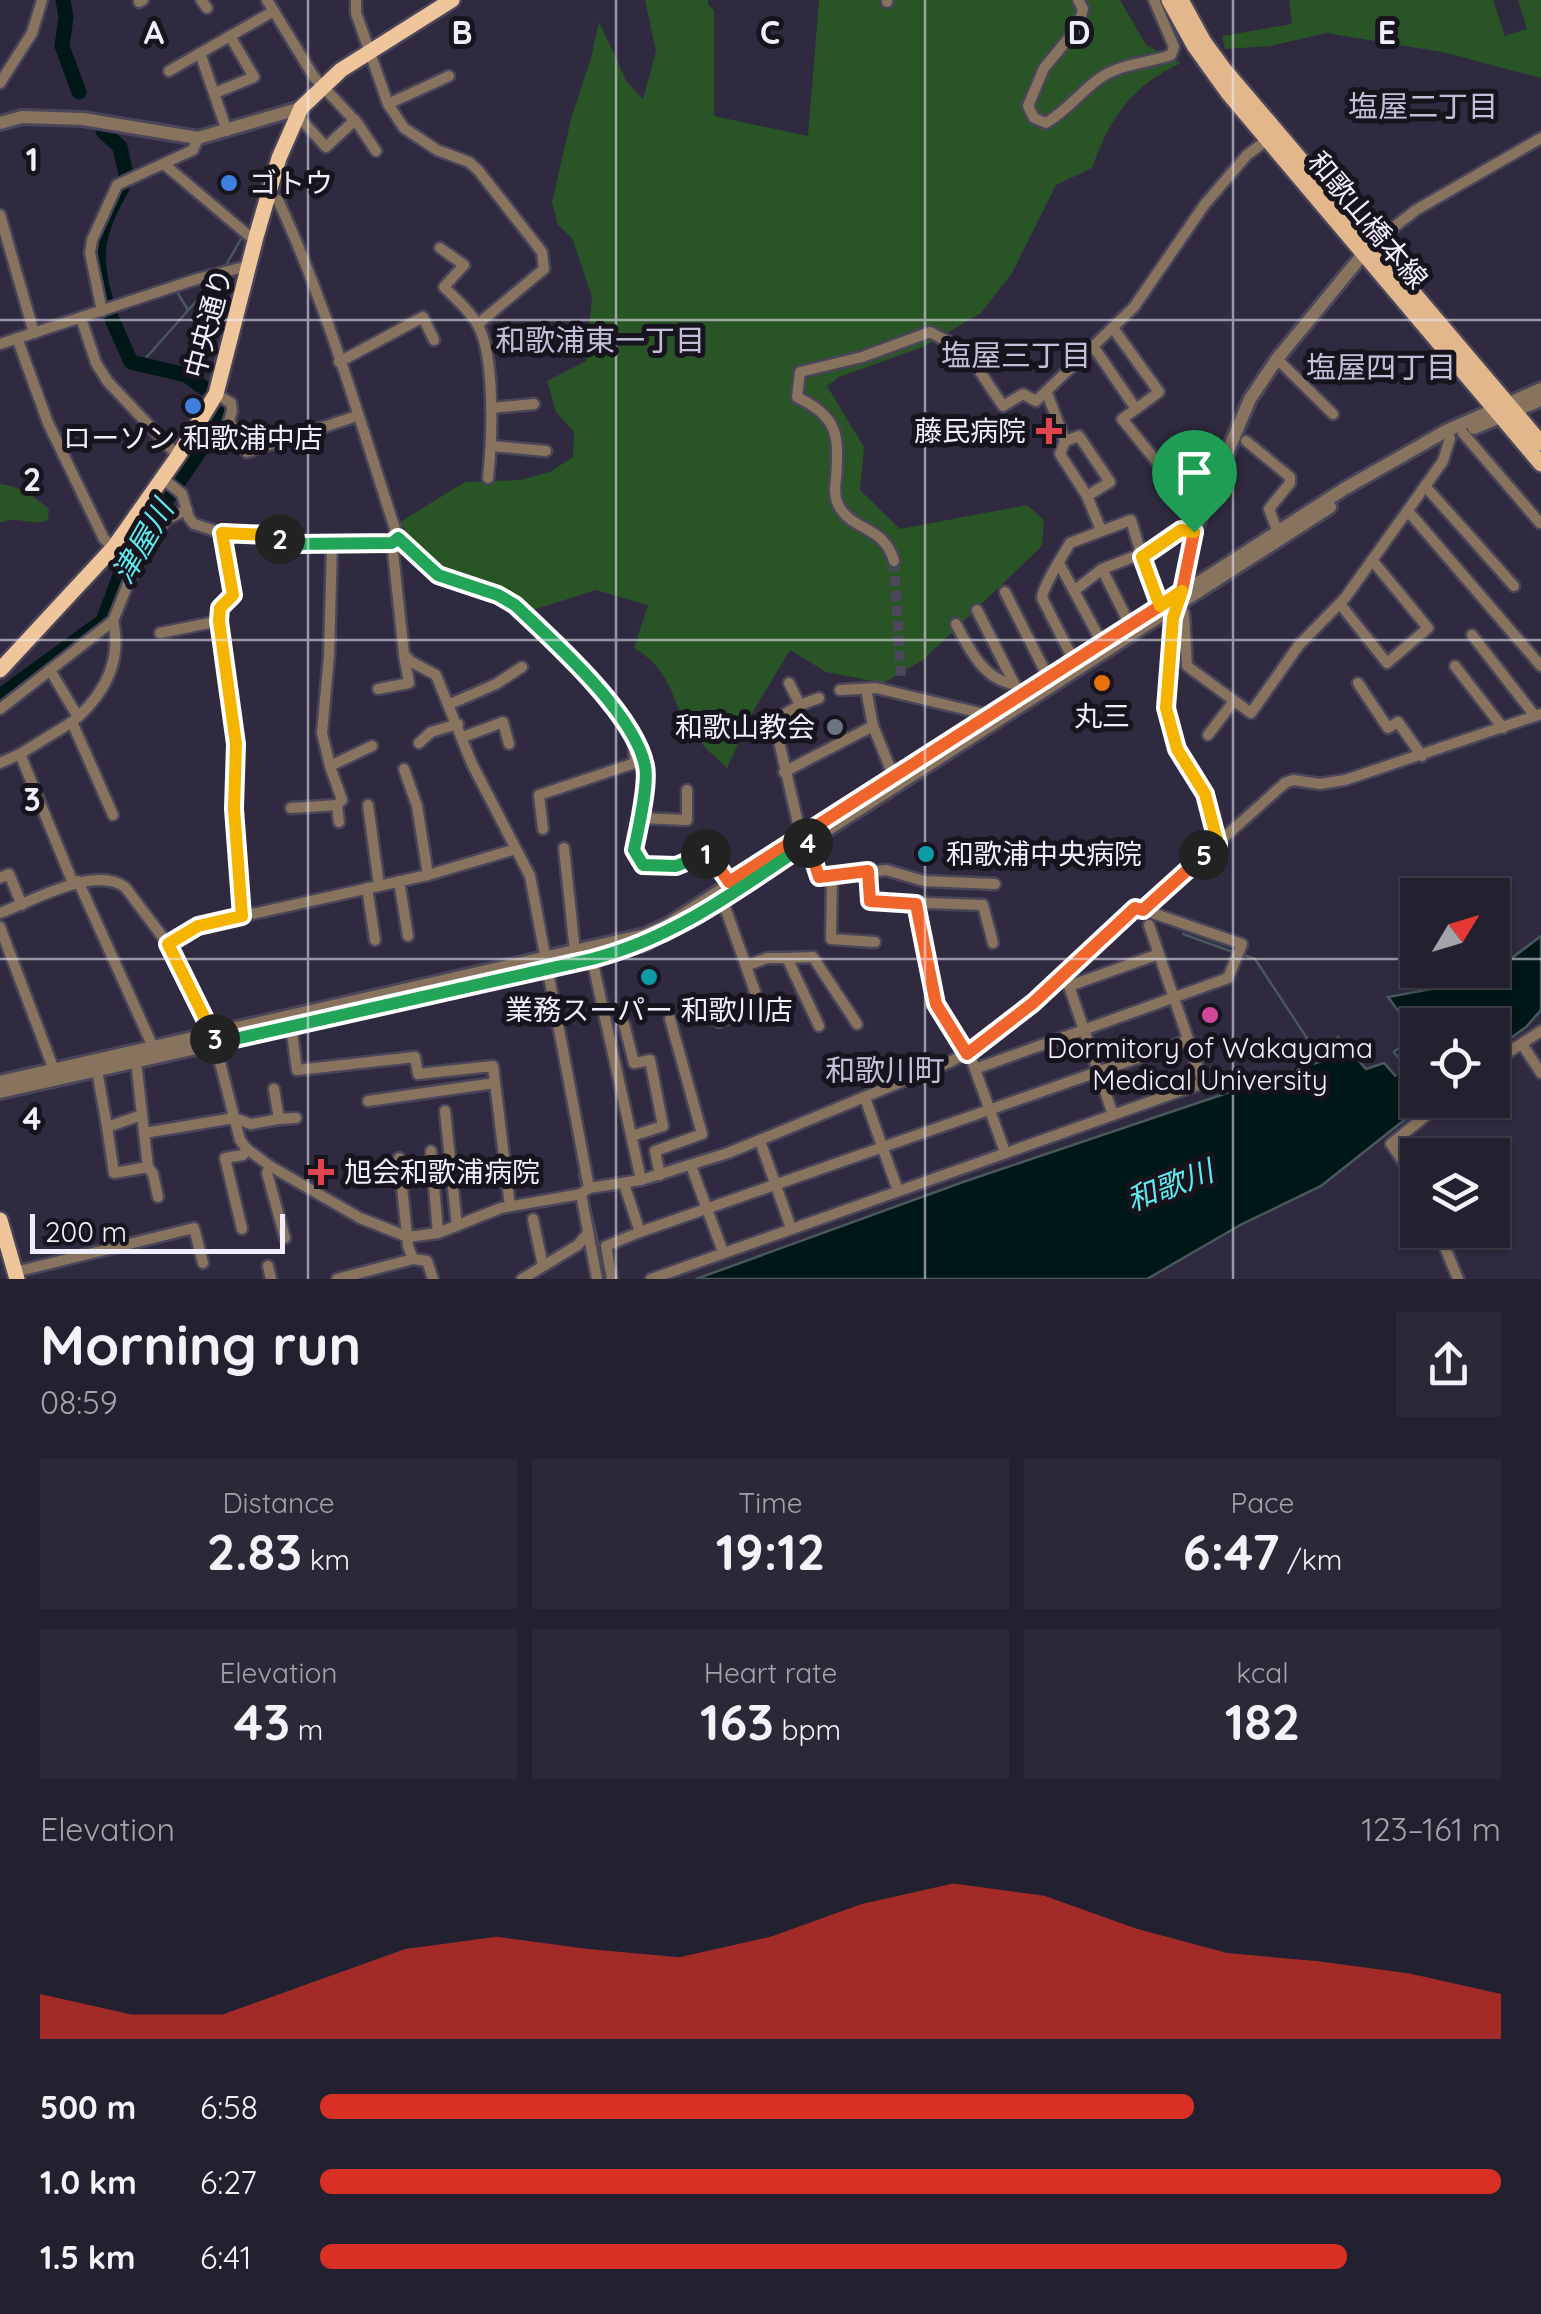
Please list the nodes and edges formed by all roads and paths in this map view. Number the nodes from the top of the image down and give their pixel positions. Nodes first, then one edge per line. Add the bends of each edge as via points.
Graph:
1 (42, 0) edge
2 (356, 0) edge
3 (452, 0) edge
4 (1078, 0) edge
5 (1154, 0) edge
6 (1170, 0) edge
7 (1181, 0) edge
8 (271, 5) edge
9 (230, 36) junction
10 (371, 50) junction
11 (200, 53) junction
12 (169, 72) dead end
13 (449, 76) dead end
14 (0, 83) edge
15 (321, 86) junction
16 (215, 93) junction
17 (388, 104) junction
18 (299, 112) junction
19 (355, 120) junction
20 (0, 122) edge
21 (227, 131) junction
22 (1273, 136) junction
23 (198, 138) junction
24 (1541, 138) edge
25 (376, 151) dead end
26 (165, 164) junction
27 (268, 197) junction
28 (0, 215) edge
29 (256, 237) junction
30 (440, 248) dead end
31 (1368, 248) junction
32 (248, 266) junction
33 (102, 311) junction
34 (81, 318) junction
35 (478, 324) junction
36 (1113, 328) junction
37 (34, 333) junction
38 (17, 338) junction
39 (434, 340) dead end
40 (0, 344) edge
41 (1093, 346) junction
42 (1278, 359) junction
43 (339, 362) junction
44 (1541, 379) edge
45 (1047, 393) junction
46 (216, 394) junction
47 (1538, 394) edge
48 (534, 404) dead end
49 (491, 408) junction
50 (1136, 409) junction
51 (1503, 409) junction
52 (1333, 414) dead end
53 (357, 416) junction
54 (1456, 436) junction
55 (1065, 441) junction
56 (1246, 442) dead end
57 (1541, 443) edge
58 (492, 446) junction
59 (546, 451) dead end
60 (178, 456) junction
61 (1541, 464) edge
62 (488, 478) dead end
63 (170, 484) junction
64 (1425, 486) junction
65 (1087, 496) junction
66 (1205, 504) junction
67 (186, 510) junction
68 (1408, 511) junction
69 (1540, 522) edge
70 (1101, 530) junction
71 (1277, 530) junction
72 (1194, 532) junction
73 (222, 533) junction
74 (395, 540) junction
75 (332, 543) junction
76 (114, 547) junction
77 (1142, 555) junction
78 (1372, 560) junction
79 (894, 561) tunnel mouth
80 (1060, 565) junction
81 (1102, 569) junction
82 (1514, 586) dead end
83 (1074, 590) junction
84 (1005, 592) dead end
85 (1180, 598) junction
86 (1340, 604) junction
87 (1160, 606) junction
88 (977, 610) dead end
89 (219, 621) junction
90 (113, 622) junction
91 (956, 624) dead end
92 (1130, 625) junction
93 (160, 632) dead end
94 (1472, 635) dead end
95 (1102, 643) junction
96 (404, 654) junction
97 (1074, 661) junction
98 (1454, 666) dead end
99 (1541, 666) edge
100 (522, 667) dead end
101 (0, 670) edge
102 (50, 670) junction
103 (901, 678) tunnel mouth
104 (1048, 678) junction
105 (790, 683) dead end
106 (1358, 683) dead end
107 (378, 689) dead end
108 (866, 689) junction
109 (840, 690) dead end
110 (1017, 690) junction
111 (900, 692) junction
112 (818, 698) dead end
113 (1234, 700) junction
114 (450, 704) junction
115 (800, 705) junction
116 (0, 709) edge
117 (989, 715) junction
118 (1538, 715) edge
119 (75, 719) junction
120 (458, 724) junction
121 (872, 726) junction
122 (1503, 728) junction
123 (632, 734) junction
124 (1208, 735) dead end
125 (463, 737) junction
126 (419, 743) dead end
127 (508, 744) dead end
128 (372, 746) dead end
129 (20, 754) junction
130 (1422, 756) junction
131 (0, 762) edge
132 (330, 766) junction
133 (404, 769) dead end
134 (784, 772) junction
135 (896, 782) junction
136 (687, 790) dead end
137 (337, 805) junction
138 (368, 805) dead end
139 (290, 808) dead end
140 (112, 815) dead end
141 (640, 818) junction
142 (339, 822) dead end
143 (543, 829) dead end
144 (807, 838) junction
145 (1218, 844) junction
146 (564, 848) dead end
147 (516, 849) junction
148 (868, 871) junction
149 (428, 875) junction
150 (832, 877) junction
151 (0, 878) edge
152 (399, 881) junction
153 (76, 882) junction
154 (729, 882) junction
155 (995, 884) dead end
156 (373, 886) junction
157 (722, 899) junction
158 (916, 904) junction
159 (22, 905) junction
160 (1143, 910) junction
161 (0, 912) edge
162 (242, 916) junction
163 (1148, 926) dead end
164 (0, 927) edge
165 (408, 936) dead end
166 (375, 940) dead end
167 (876, 942) dead end
168 (993, 943) dead end
169 (168, 944) junction
170 (575, 952) junction
171 (1159, 954) junction
172 (787, 958) junction
173 (592, 959) junction
174 (547, 963) junction
175 (746, 966) junction
176 (1065, 982) junction
177 (1175, 997) junction
178 (670, 1018) dead end
179 (720, 1022) dead end
180 (624, 1024) dead end
181 (857, 1024) dead end
182 (291, 1026) junction
183 (819, 1026) dead end
184 (1083, 1030) junction
185 (1541, 1031) edge
186 (215, 1039) junction
187 (1190, 1040) junction
188 (1522, 1044) junction
189 (153, 1047) junction
190 (1510, 1052) edge
191 (967, 1054) junction
192 (136, 1061) junction
193 (975, 1069) junction
194 (54, 1070) junction
195 (96, 1070) junction
196 (1098, 1072) junction
197 (1541, 1073) edge
198 (0, 1082) edge
199 (495, 1083) junction
200 (274, 1090) dead end
201 (0, 1092) edge
202 (866, 1098) junction
203 (368, 1100) dead end
204 (990, 1110) junction
205 (444, 1111) dead end
206 (142, 1116) junction
207 (1113, 1116) junction
208 (234, 1118) junction
209 (296, 1118) dead end
210 (1422, 1118) edge
211 (278, 1120) junction
212 (106, 1127) junction
213 (144, 1132) junction
214 (632, 1136) junction
215 (760, 1142) junction
216 (883, 1148) junction
217 (246, 1150) junction
218 (431, 1151) dead end
219 (1006, 1152) junction
220 (399, 1158) dead end
221 (1400, 1158) edge
222 (270, 1166) junction
223 (691, 1166) junction
224 (148, 1167) junction
225 (660, 1175) junction
226 (641, 1180) junction
227 (624, 1184) junction
228 (776, 1186) junction
229 (585, 1191) junction
230 (898, 1191) junction
231 (158, 1198) dead end
232 (510, 1206) junction
233 (708, 1209) junction
234 (533, 1219) dead end
235 (0, 1220) edge
236 (457, 1226) junction
237 (791, 1228) junction
238 (242, 1230) dead end
239 (438, 1232) junction
240 (640, 1232) junction
241 (587, 1234) junction
242 (408, 1237) junction
243 (285, 1238) dead end
244 (1445, 1248) edge
245 (723, 1252) junction
246 (413, 1260) junction
247 (203, 1263) dead end
248 (268, 1266) dead end
249 (543, 1266) junction
250 (16, 1275) edge
251 (272, 1279) edge
252 (338, 1279) edge
253 (433, 1279) edge
254 (522, 1279) edge
255 (597, 1279) edge
256 (612, 1279) edge
257 (651, 1279) edge
258 (1458, 1279) edge

1 - 14 street via 32,33
2 - 10 street
3 - 10 highway, 中央通り
4 - 5 street via 1078,27 1044,68 1028,106 1046,122 1098,80 1132,62 1171,55 1174,47
6 - 22 main road, 和歌山橋本線 via 1195,48
7 - 22 main road, 和歌山橋本線
8 - 9 street
8 - 15 street
9 - 11 street
9 - 16 street via 254,77
10 - 15 highway, 中央通り
10 - 17 street
11 - 12 street
11 - 16 street
13 - 17 street
15 - 18 highway, 中央通り
15 - 19 street
16 - 21 street
17 - 35 street via 404,128 470,162 542,252 544,269
18 - 19 street via 326,147
18 - 21 street via 282,111
18 - 27 highway, 中央通り
19 - 25 street
20 - 23 street via 83,119
21 - 23 street
22 - 31 main road, 和歌山橋本線
22 - 36 street via 1204,204 1134,308
23 - 26 street via 193,150
24 - 31 street via 1416,210
26 - 29 street
26 - 33 street via 117,185 92,240
27 - 29 highway, 中央通り
27 - 43 street via 278,200 288,221
28 - 37 street
29 - 32 highway, 中央通り
30 - 35 street via 464,265 444,287
31 - 42 street
31 - 51 main road, 和歌山橋本線
32 - 33 street
32 - 46 highway, 中央通り
33 - 34 street
34 - 37 street
34 - 60 street via 108,382
35 - 49 street
36 - 41 street
36 - 50 street via 1160,392
37 - 38 street
38 - 40 street
38 - 76 street via 48,423 104,539
39 - 43 street via 423,317
41 - 45 street
41 - 50 street
42 - 52 street
42 - 66 street via 1250,398
43 - 53 street
44 - 47 street
45 - 55 street
45 - 79 street via 1036,401 1023,394 1003,406 966,351 930,332 800,372 797,397 818,407 839,440 838,503 850,520 882,537
46 - 53 street via 232,407 229,421 247,452
46 - 60 highway, 中央通り
47 - 51 street
48 - 49 street
49 - 58 street
50 - 66 street via 1122,419
51 - 54 street
51 - 57 main road, 和歌山橋本線
51 - 61 main road, 和歌山橋本線
51 - 71 street via 1381,466
53 - 74 street
54 - 64 street
54 - 69 street
54 - 85 street
55 - 65 street via 1060,454
55 - 65 street via 1080,436 1110,482
56 - 71 street via 1290,477 1269,509
58 - 59 street
58 - 62 street
60 - 63 highway, 中央通り
63 - 67 street
63 - 76 highway, 中央通り
64 - 68 street
64 - 82 street
65 - 70 street
66 - 72 street
67 - 73 street via 194,524
67 - 90 street via 166,519 140,554
68 - 78 street
68 - 99 street
70 - 77 street via 1131,520
70 - 80 street via 1070,543
71 - 85 street
72 - 77 street via 1181,530
72 - 85 street
73 - 75 street
73 - 89 street via 233,595 220,608
74 - 75 street
74 - 96 street
74 - 123 street via 438,575 515,605 602,693
75 - 132 street via 322,733
76 - 101 highway, 中央通り
77 - 81 street
77 - 87 street
78 - 86 street
78 - 86 street via 1428,628 1387,663
80 - 83 street
80 - 97 street via 1042,598
81 - 83 street
81 - 92 street
83 - 95 street
84 - 104 street
85 - 87 street
85 - 113 street via 1186,666
85 - 135 street
85 - 145 street via 1166,708 1177,749 1205,794
86 - 113 street via 1299,645 1251,713
87 - 92 street
88 - 110 street
89 - 93 street
89 - 162 street via 236,744
90 - 102 street
90 - 119 street via 112,675
91 - 110 street via 977,662
92 - 95 street
94 - 118 street
95 - 97 street
96 - 107 street via 409,683
96 - 114 street via 436,675
97 - 104 street
98 - 122 street
100 - 114 street
102 - 116 street
102 - 119 street
103 - 111 street
104 - 110 street
105 - 115 street
106 - 130 street via 1388,728 1398,722
108 - 109 street
108 - 111 street
108 - 121 street
110 - 117 street
111 - 117 street
112 - 115 street
113 - 124 street
114 - 120 street
115 - 134 street via 774,720
117 - 135 street
118 - 122 street
119 - 129 street
119 - 140 street
120 - 125 street
120 - 126 street via 430,732
121 - 134 street
121 - 135 street
122 - 130 street
123 - 141 street via 646,767
123 - 143 street via 635,763 539,795
125 - 127 street via 503,722
125 - 147 street
128 - 132 street
129 - 131 street
129 - 153 street
130 - 145 street via 1345,780 1284,783
132 - 137 street via 342,800
133 - 149 street
134 - 144 street
135 - 144 street
136 - 141 street via 687,820
137 - 139 street
137 - 142 street
138 - 156 street
141 - 154 street via 634,850 643,865 676,866 710,855
144 - 150 street via 819,877
144 - 154 street
144 - 157 street
145 - 160 street
146 - 170 street
147 - 149 street
147 - 174 street via 530,876
148 - 150 street
148 - 155 street
148 - 158 street via 870,901
149 - 152 street
150 - 167 street via 831,939
151 - 159 street via 10,874
152 - 156 street
152 - 165 street
153 - 159 street
153 - 169 street via 116,881
153 - 189 street
154 - 170 street via 645,935
156 - 162 street
156 - 166 street
157 - 173 street via 648,943
157 - 175 street
158 - 168 street via 983,905
158 - 191 street via 936,1004
159 - 161 street
160 - 176 street via 1135,908
160 - 177 street via 1242,944 1228,978
162 - 169 street via 198,926
163 - 171 street
164 - 194 street
169 - 186 street
170 - 174 street
171 - 176 street
171 - 177 street
172 - 175 street
172 - 181 street via 813,956
172 - 183 street
173 - 174 street
173 - 214 street
174 - 182 street
174 - 186 street
174 - 229 street
175 - 179 street via 760,1006
176 - 184 street
176 - 191 street
177 - 184 street
177 - 187 street
178 - 225 street via 702,1134 655,1151
180 - 214 street via 634,1062 650,1060 663,1126
182 - 186 street
182 - 199 street via 297,1070 416,1057 418,1074 493,1066
184 - 193 street
184 - 196 street
185 - 188 street
186 - 189 street
186 - 192 street
186 - 208 street
187 - 196 street
187 - 207 street via 1203,1083
188 - 190 street
188 - 197 street
189 - 194 street
191 - 193 street
191 - 202 street
192 - 195 street
192 - 206 street
193 - 204 street
194 - 198 street
195 - 201 street
195 - 212 street
196 - 204 street
196 - 207 street
199 - 203 street
199 - 232 street
200 - 211 street
202 - 215 street
202 - 216 street
204 - 216 street
204 - 219 street
205 - 236 street
206 - 212 street
206 - 213 street
207 - 219 street
208 - 211 street via 251,1124
208 - 213 street
208 - 217 street
209 - 211 street
210 - 221 street via 1390,1144
212 - 224 street via 114,1174
213 - 224 street
214 - 226 street
215 - 223 street
215 - 228 street
216 - 228 street
216 - 230 street
217 - 222 street
217 - 238 street via 226,1158
218 - 239 street
219 - 230 street
220 - 242 street
222 - 242 street via 360,1218
222 - 243 street
223 - 225 street
223 - 233 street
224 - 231 street
225 - 226 street
226 - 227 street
227 - 229 street
227 - 240 street
228 - 233 street
228 - 237 street
229 - 232 street
229 - 241 street
230 - 237 street
232 - 236 street
233 - 240 street
233 - 245 street
234 - 249 street
235 - 250 highway
236 - 239 street
237 - 245 street
239 - 242 street
240 - 256 street via 606,1246
241 - 249 street
241 - 255 street
242 - 246 street
244 - 258 street
245 - 257 street
246 - 252 street
246 - 253 street via 428,1261
247 - 250 street via 194,1228
248 - 251 street
249 - 254 street

